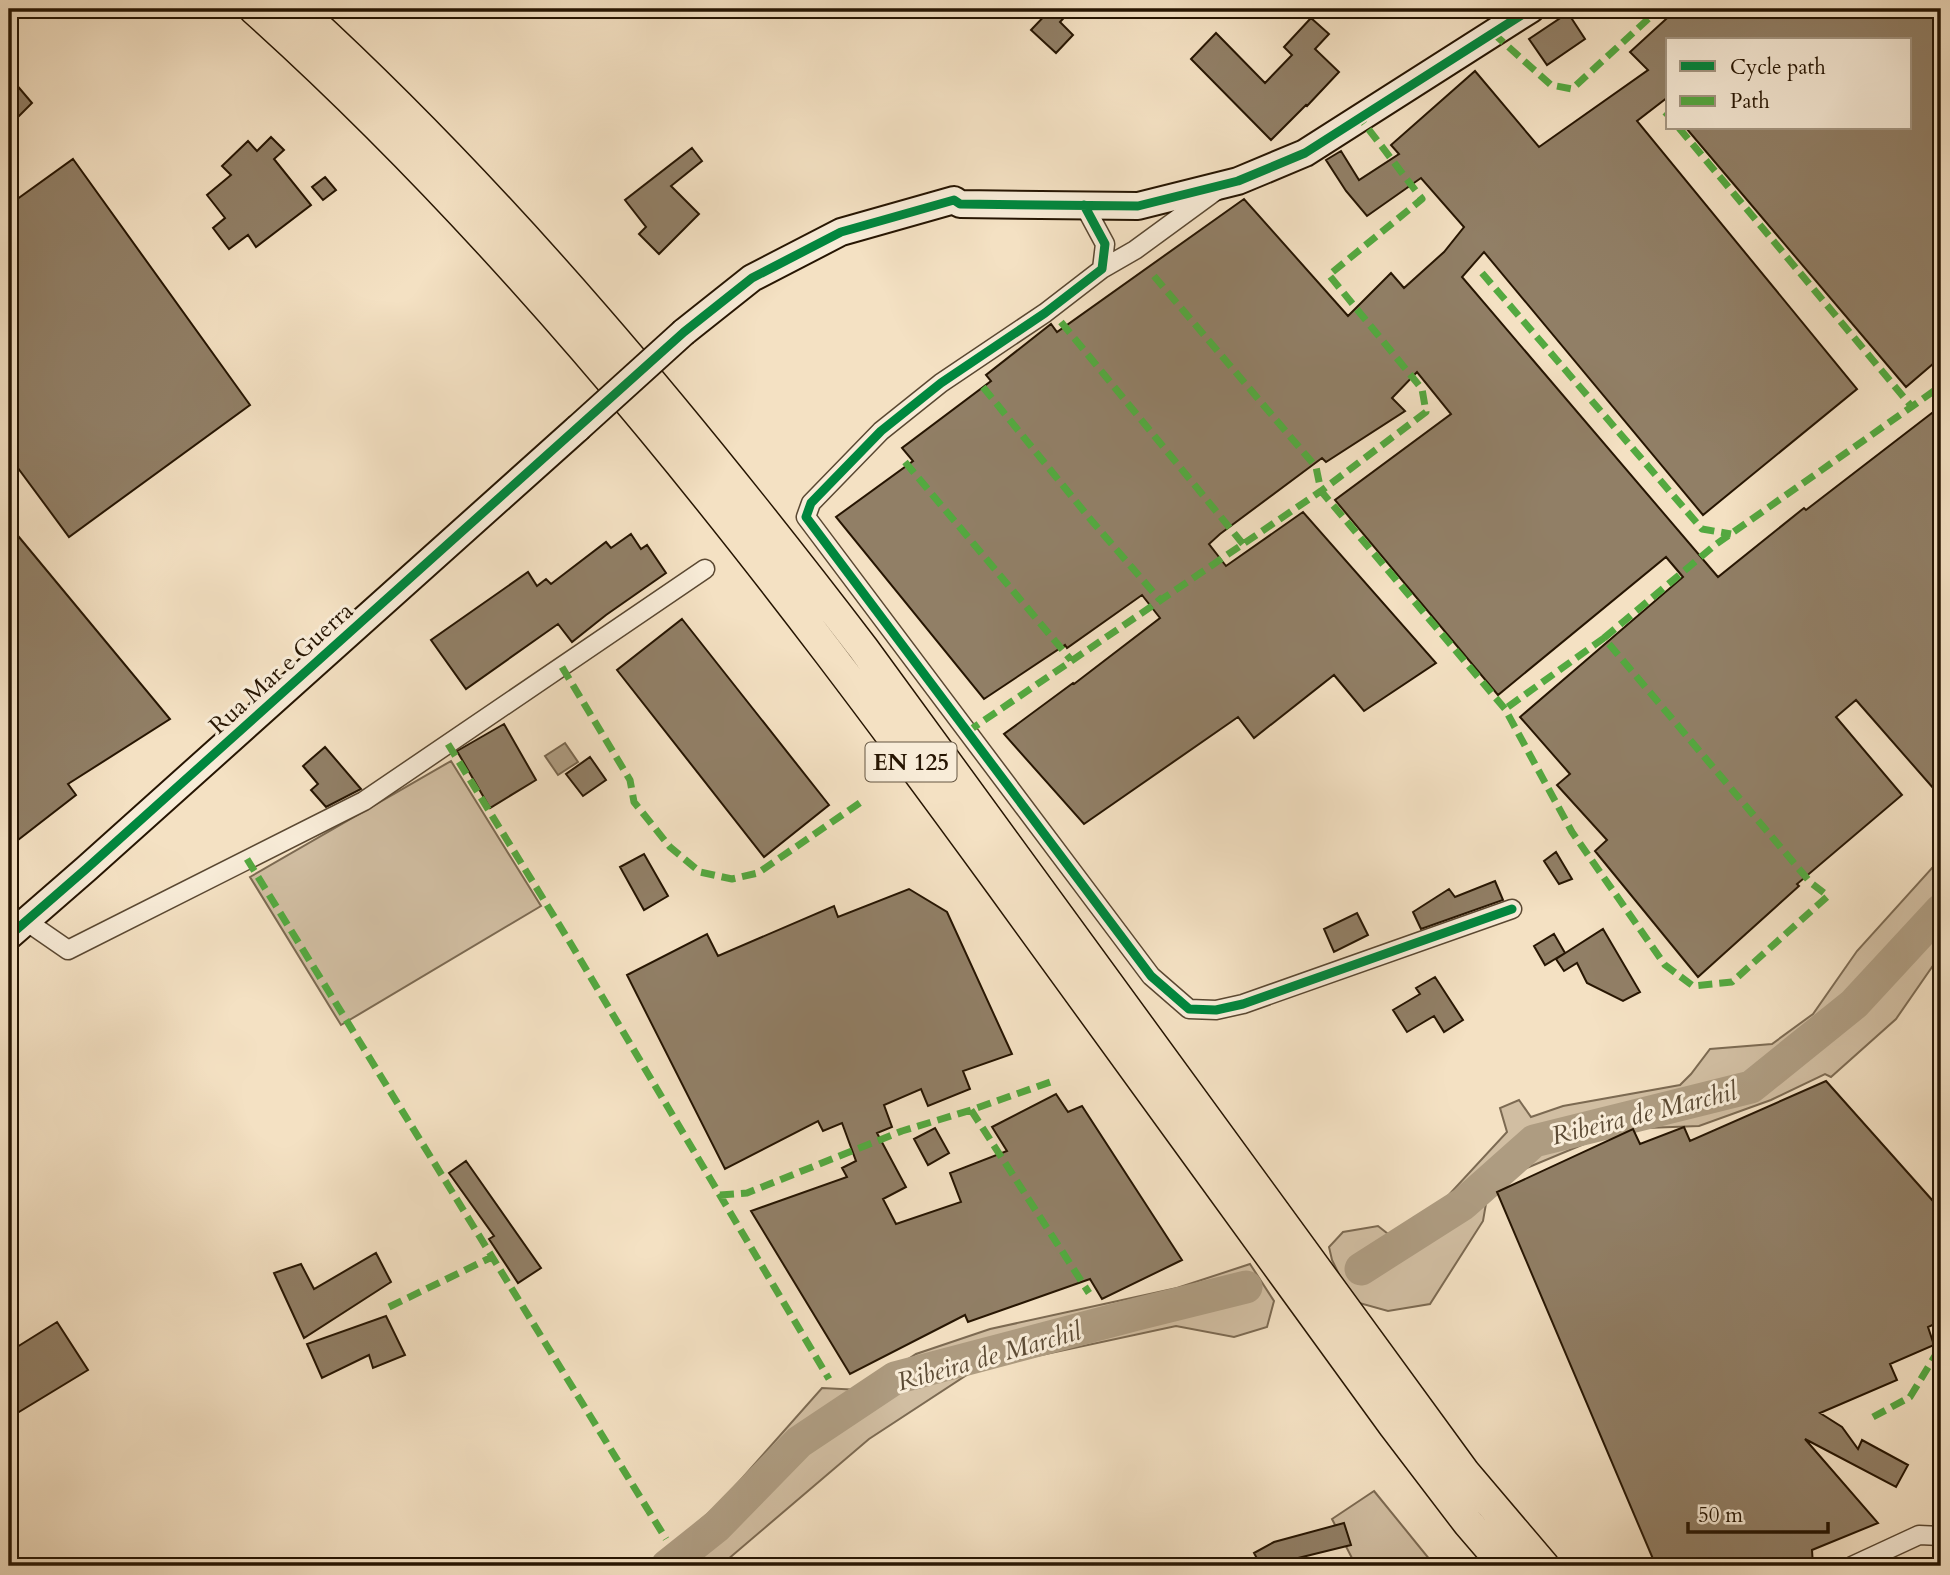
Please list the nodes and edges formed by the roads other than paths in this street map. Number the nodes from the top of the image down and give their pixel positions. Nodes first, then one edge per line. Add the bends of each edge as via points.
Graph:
1 (254, 9) edge
2 (298, 9) edge
3 (1531, 9) edge
4 (1224, 185) junction
5 (1084, 205) junction
6 (1102, 269) junction
7 (705, 569) dead end
8 (1512, 909) dead end
9 (18, 928) edge
10 (1941, 1536) edge
11 (1505, 1566) edge
12 (1544, 1566) edge
13 (1852, 1566) edge

1 - 11 main road, EN 125 via 438,188 600,366 694,479 886,728 1394,1426
2 - 12 main road, EN 125 via 514,225 774,531 1457,1462
3 - 4 street, Rua Mar e Guerra via 1305,153
4 - 5 street, Rua Mar e Guerra via 1138,206
4 - 6 street
5 - 6 street via 1105,244
5 - 9 street, Rua Mar e Guerra, bridge via 960,204 954,200 841,232 752,278 684,332
6 - 8 street via 881,431 811,503 806,517 1151,976 1189,1009 1243,1004
7 - 9 street via 364,801 68,950
10 - 13 street via 1919,1535

